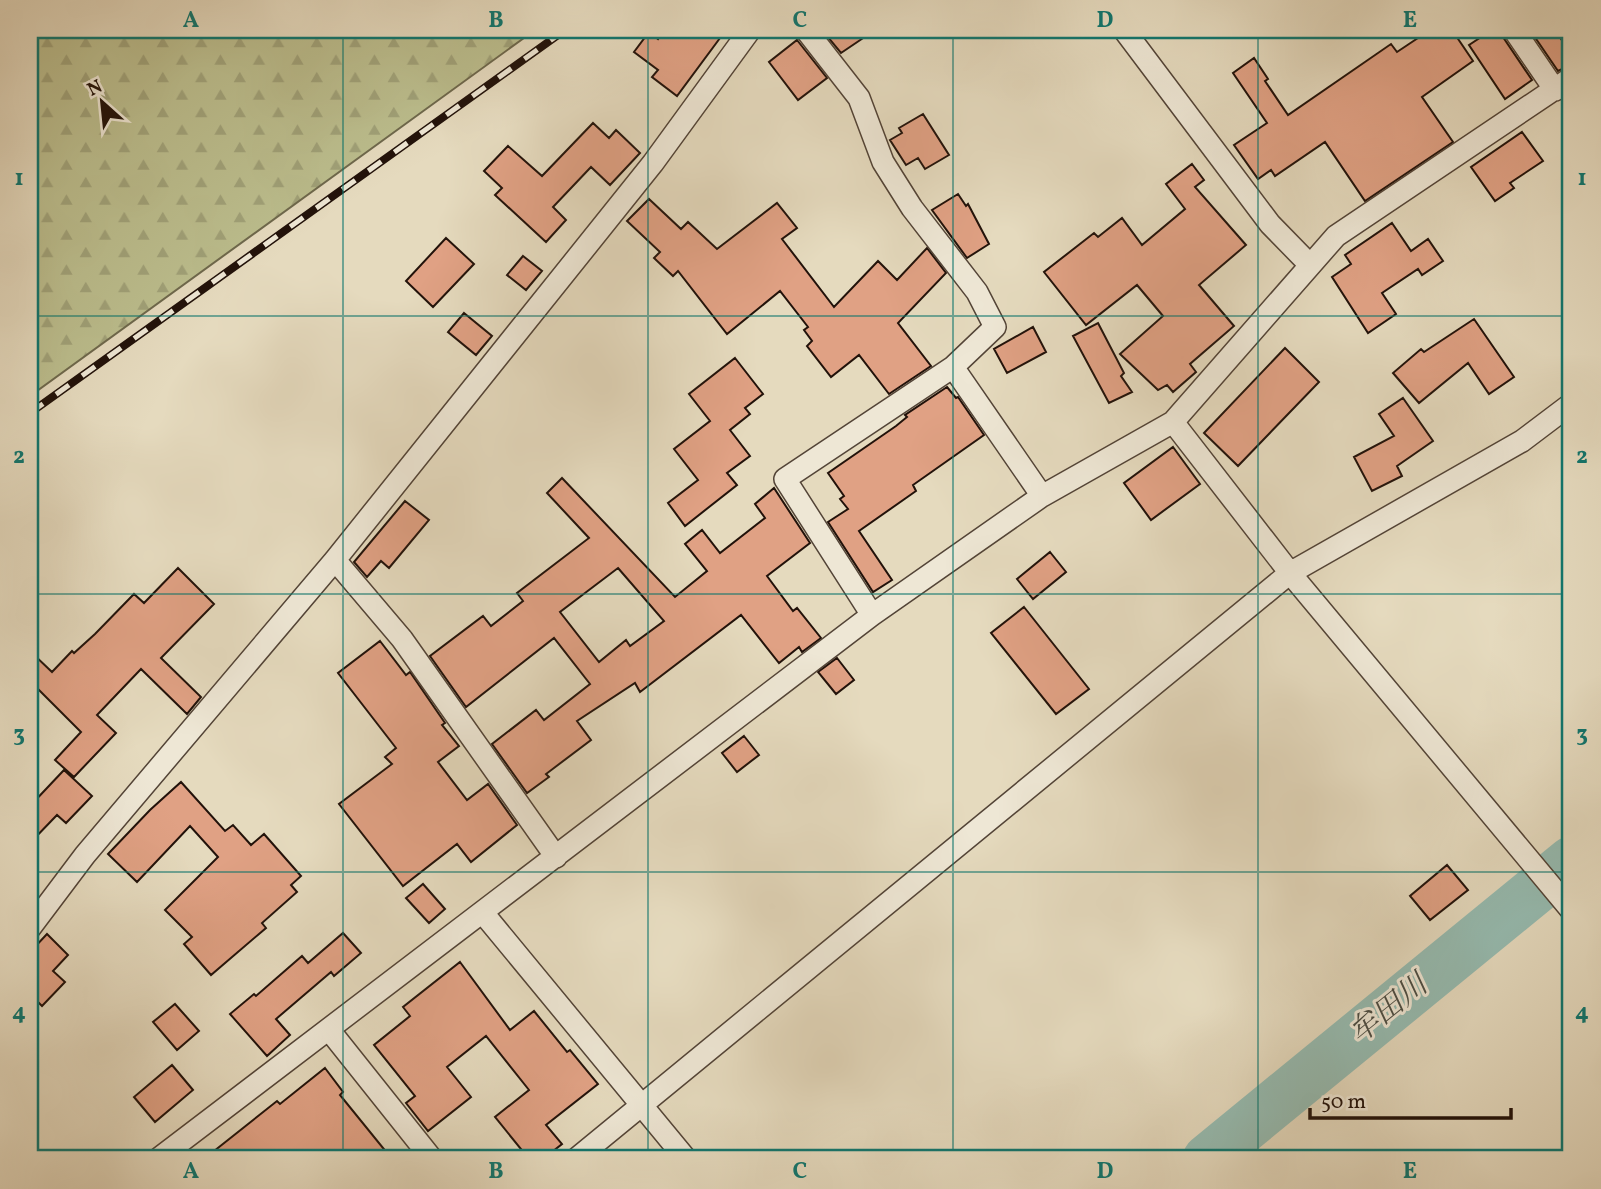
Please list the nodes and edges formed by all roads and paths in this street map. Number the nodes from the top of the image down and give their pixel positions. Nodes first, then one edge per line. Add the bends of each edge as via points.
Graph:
1 (750, 30) edge
2 (806, 30) edge
3 (1124, 30) edge
4 (1514, 30) edge
5 (1563, 84) edge
6 (1310, 265) junction
7 (953, 367) junction
8 (1571, 404) edge
9 (1173, 422) junction
10 (1042, 496) junction
11 (335, 560) junction
12 (1290, 573) junction
13 (872, 615) junction
14 (556, 857) junction
15 (1565, 902) edge
16 (484, 913) junction
17 (30, 928) edge
18 (330, 1031) junction
19 (642, 1106) junction
20 (159, 1159) edge
21 (432, 1159) edge
22 (576, 1159) edge
23 (686, 1159) edge

1 - 11 street via 653,163
2 - 7 street via 859,97 883,162 977,292 995,327
3 - 6 street via 1270,224
4 - 5 street
5 - 6 street via 1336,236
6 - 9 street
7 - 10 street
7 - 13 street via 785,478
8 - 12 street via 1522,441
9 - 10 street
9 - 12 street
10 - 13 street
11 - 14 street via 402,639
11 - 17 street via 85,855
12 - 15 street
12 - 19 street
13 - 14 street
14 - 16 street
16 - 18 street
16 - 19 street
18 - 20 street
18 - 21 street
19 - 22 street
19 - 23 street

